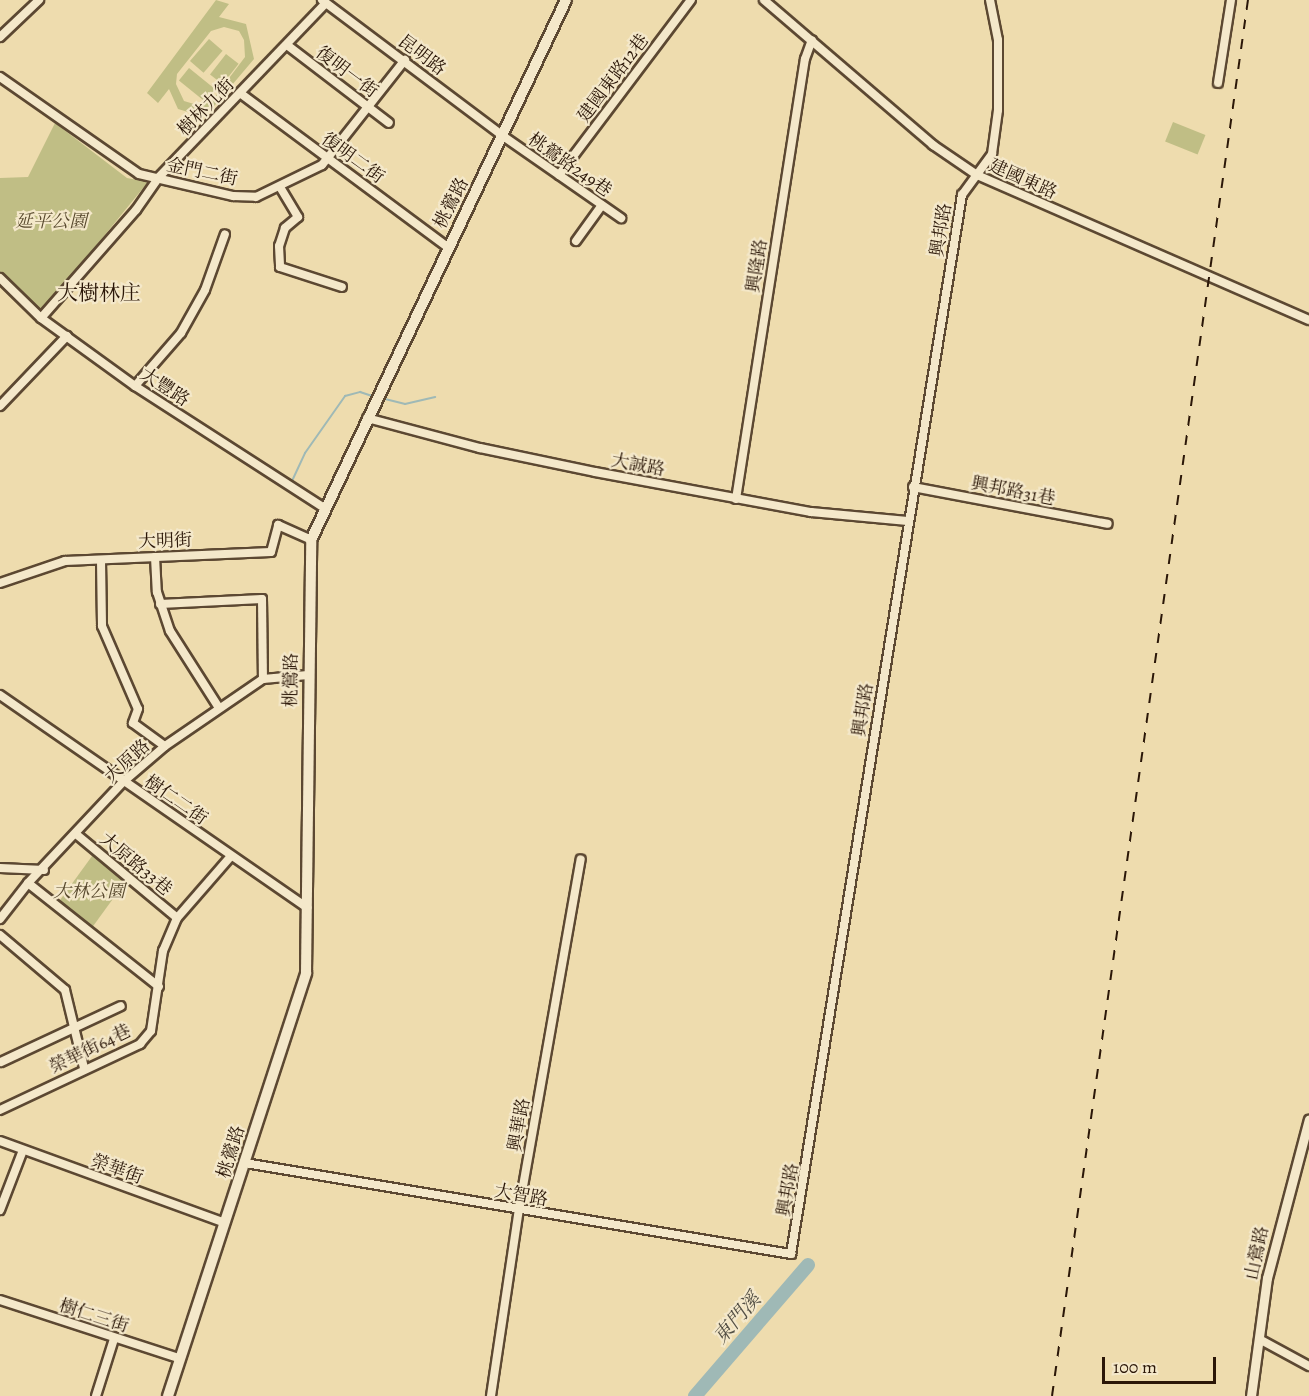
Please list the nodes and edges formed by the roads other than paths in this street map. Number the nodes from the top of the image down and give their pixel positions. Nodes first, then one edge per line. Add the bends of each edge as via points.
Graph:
1 (39, 0) edge
2 (566, 0) edge
3 (691, 0) edge
4 (764, 0) edge
5 (990, 0) edge
6 (1231, 0) edge
7 (324, 1) edge
8 (0, 37) edge
9 (812, 40) junction
10 (287, 45) junction
11 (405, 60) junction
12 (0, 77) edge
13 (1218, 83) dead end
14 (240, 93) junction
15 (368, 107) junction
16 (389, 123) dead end
17 (503, 136) junction
18 (327, 158) junction
19 (559, 175) junction
20 (977, 176) junction
21 (159, 177) junction
22 (280, 188) junction
23 (602, 205) junction
24 (621, 218) dead end
25 (225, 234) dead end
26 (576, 241) dead end
27 (447, 247) junction
28 (0, 279) edge
29 (342, 287) dead end
30 (41, 318) junction
31 (1309, 320) edge
32 (67, 336) junction
33 (135, 386) junction
34 (0, 406) edge
35 (367, 418) junction
36 (913, 487) junction
37 (736, 499) junction
38 (324, 508) junction
39 (908, 521) junction
40 (1108, 524) dead end
41 (311, 540) junction
42 (155, 557) junction
43 (101, 561) junction
44 (0, 583) edge
45 (160, 604) junction
46 (308, 675) junction
47 (263, 680) junction
48 (0, 695) edge
49 (219, 708) junction
50 (165, 747) junction
51 (123, 782) junction
52 (76, 834) junction
53 (231, 856) junction
54 (581, 859) dead end
55 (0, 868) edge
56 (44, 870) junction
57 (28, 883) junction
58 (308, 908) junction
59 (177, 918) junction
60 (0, 919) edge
61 (0, 935) edge
62 (159, 987) junction
63 (121, 1006) dead end
64 (76, 1029) junction
65 (1, 1062) edge
66 (84, 1068) junction
67 (0, 1110) edge
68 (1309, 1119) edge
69 (0, 1141) edge
70 (23, 1150) junction
71 (245, 1163) junction
72 (519, 1209) junction
73 (0, 1210) edge
74 (225, 1223) junction
75 (791, 1254) joint
76 (0, 1300) edge
77 (114, 1339) junction
78 (1260, 1340) junction
79 (179, 1358) junction
80 (1309, 1366) edge
81 (96, 1396) edge
82 (168, 1396) edge
83 (491, 1396) edge
84 (1251, 1396) edge

1 - 8 street
2 - 17 main road, 桃鶯路
3 - 19 street, 建國東路12巷
4 - 9 street, 建國東路
5 - 20 street, 興邦路 via 998,40 998,110 992,154
6 - 13 street
7 - 10 street, 樹林九街
7 - 11 street, 昆明路
9 - 20 street, 建國東路 via 933,145
9 - 37 street, 興隆路 via 805,59
10 - 14 street, 樹林九街
10 - 15 street, 復明一街
11 - 15 street, 金門二街
11 - 17 street, 昆明路
12 - 21 street, 金門二街 via 139,174
14 - 18 street, 復明二街
14 - 21 street, 樹林九街
15 - 16 street, 復明一街
15 - 18 street, 金門二街
17 - 19 street, 桃鶯路249巷
17 - 27 main road, 桃鶯路
18 - 22 street, 金門二街
18 - 27 street, 復明二街
19 - 23 street, 桃鶯路249巷
20 - 31 street, 建國東路
20 - 36 street, 興邦路 via 962,195
21 - 22 street, 金門二街 via 233,195 256,196
21 - 30 street, 樹林九街 via 136,210
22 - 29 street via 298,217 285,228 279,246 280,267
23 - 24 street, 桃鶯路249巷
23 - 26 street
25 - 33 street via 205,290 181,333
27 - 35 main road, 桃鶯路
28 - 30 street, 大豐路
30 - 32 street, 大豐路
32 - 33 street, 大豐路
32 - 34 street
33 - 38 street, 大豐路
35 - 37 street, 大誠路 via 480,448
35 - 38 main road, 桃鶯路
36 - 39 street, 興邦路
36 - 40 street, 興邦路31巷
37 - 39 street, 大誠路 via 811,512
38 - 41 main road, 桃鶯路
39 - 75 street, 興邦路 via 835,1000
41 - 42 street, 大明街 via 278,525 271,552
41 - 46 main road, 桃鶯路
42 - 43 street, 大明街
42 - 45 street
43 - 44 street, 大明街 via 65,561
43 - 50 street via 102,626 138,709 133,723
45 - 47 street via 262,599
45 - 49 street via 170,632
46 - 47 street, 大原路
46 - 58 main road, 桃鶯路
47 - 49 street, 大原路
48 - 51 street, 樹仁二街
49 - 50 street, 大原路
50 - 51 street, 大原路
51 - 52 street, 大原路
51 - 53 street, 樹仁二街
52 - 56 street, 大原路
52 - 59 street, 大原路33巷
53 - 58 street, 樹仁二街
53 - 59 street, 榮華街64巷
54 - 72 street, 興華路
55 - 56 street
56 - 57 street, 大原路
57 - 60 street, 大原路
57 - 62 street
58 - 71 main road, 桃鶯路 via 306,973
59 - 62 street, 榮華街64巷 via 163,951
61 - 64 street via 65,990
62 - 66 street, 榮華街64巷 via 151,1031 140,1044
63 - 64 street
64 - 65 street
64 - 66 street
66 - 67 street, 榮華街64巷
68 - 78 street, 山鶯路 via 1266,1278
69 - 70 street, 榮華街
70 - 73 street
70 - 74 street, 榮華街
71 - 72 street, 大智路
71 - 74 main road, 桃鶯路
72 - 75 street, 大智路
72 - 83 street, 興華路
74 - 79 main road, 桃鶯路
76 - 77 street, 樹仁三街
77 - 79 street, 樹仁三街
77 - 81 street
78 - 80 street
78 - 84 street, 山鶯路
79 - 82 main road, 桃鶯路

